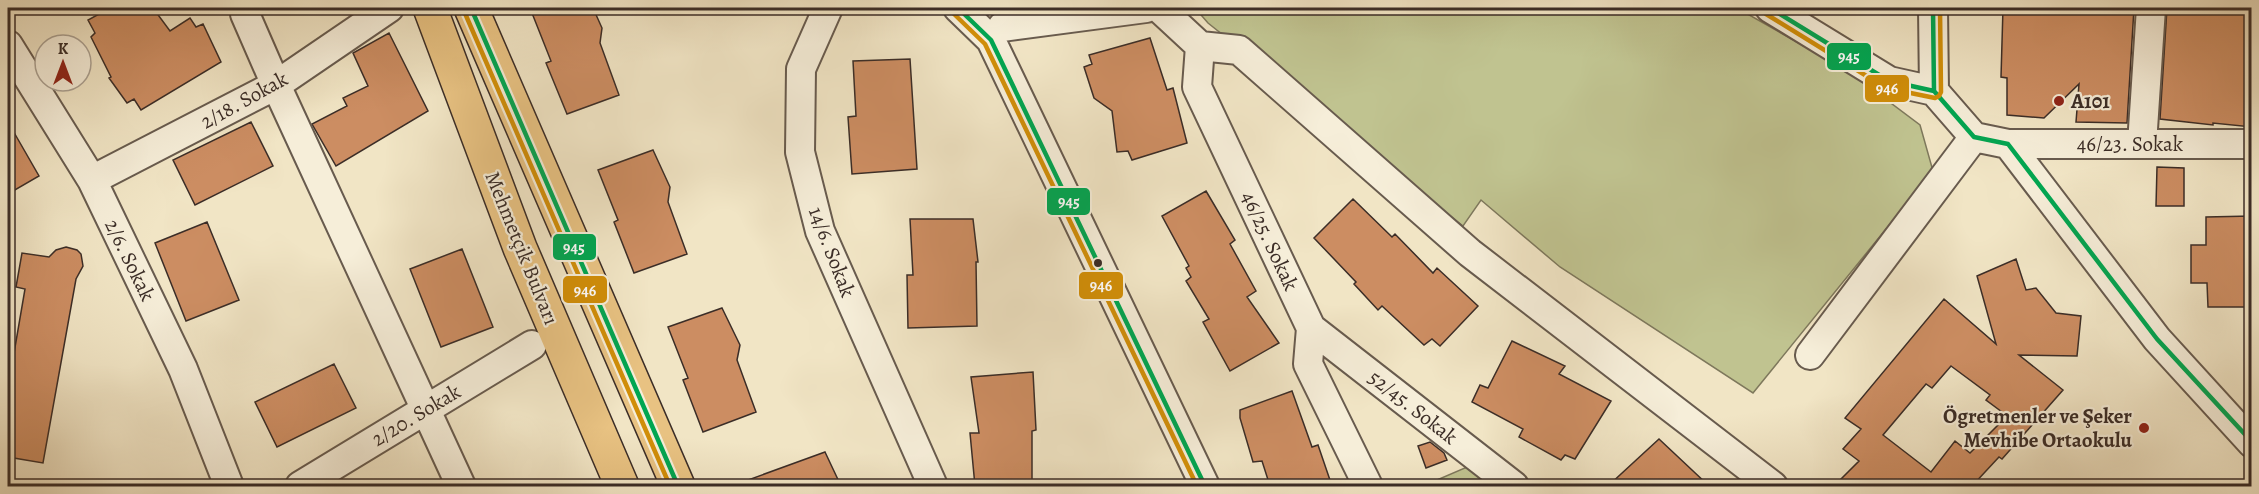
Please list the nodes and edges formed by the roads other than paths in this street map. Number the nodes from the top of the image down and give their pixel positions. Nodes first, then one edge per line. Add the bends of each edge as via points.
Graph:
1 (245, 8) edge
2 (389, 8) edge
3 (430, 8) edge
4 (471, 8) edge
5 (828, 8) edge
6 (958, 8) edge
7 (1042, 8) edge
8 (1146, 8) edge
9 (1159, 8) edge
10 (1770, 8) edge
11 (1933, 8) edge
12 (2151, 8) edge
13 (996, 22) edge
14 (8, 45) edge
15 (1200, 46) junction
16 (276, 85) junction
17 (1934, 91) junction
18 (1974, 137) junction
19 (2008, 144) junction
20 (2142, 144) junction
21 (2252, 144) edge
22 (92, 180) junction
23 (1311, 327) junction
24 (532, 345) dead end
25 (1810, 355) dead end
26 (426, 408) junction
27 (2248, 433) edge
28 (229, 486) edge
29 (300, 486) edge
30 (461, 486) edge
31 (622, 486) edge
32 (678, 486) edge
33 (933, 486) edge
34 (1205, 486) edge
35 (1368, 486) edge
36 (1514, 486) edge
37 (1773, 486) edge

1 - 16 street
2 - 16 street, 2/18. Sokak
3 - 31 main road, Mehmetçik Bulvarı via 520,248
4 - 32 main road
5 - 33 street, 14/6. Sokak via 801,69 800,152 820,231
6 - 13 street
7 - 13 street
8 - 13 street
9 - 15 street
10 - 17 street via 1889,81
11 - 17 street
12 - 20 street
13 - 34 street
14 - 22 street, 2/6. Sokak
15 - 23 street, 46/25. Sokak via 1197,87
15 - 37 street via 1239,50 1470,253
16 - 22 street, 2/18. Sokak
16 - 26 street
17 - 18 street
18 - 19 street, 46/23. Sokak
18 - 25 street
19 - 20 street, 46/23. Sokak
19 - 27 street via 2157,339
20 - 21 street, 46/23. Sokak
22 - 28 street, 2/6. Sokak via 183,369
23 - 35 street via 1308,364
23 - 36 street, 52/45. Sokak
24 - 26 street, 2/20. Sokak
26 - 29 street, 2/20. Sokak
26 - 30 street

